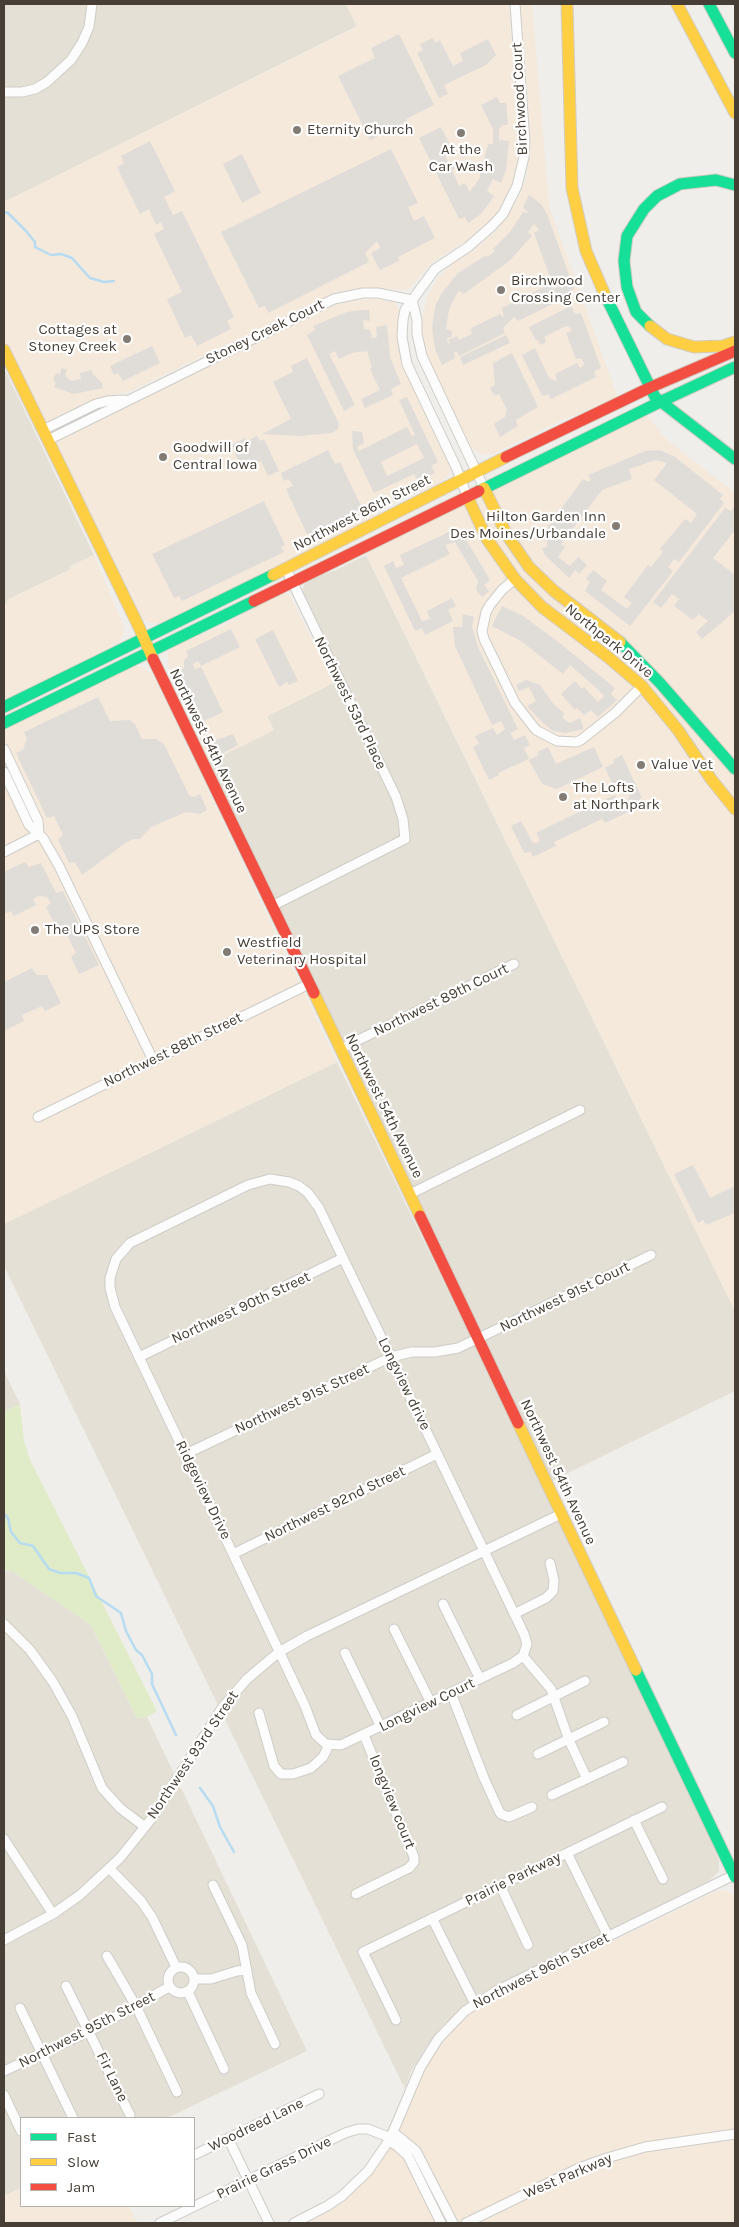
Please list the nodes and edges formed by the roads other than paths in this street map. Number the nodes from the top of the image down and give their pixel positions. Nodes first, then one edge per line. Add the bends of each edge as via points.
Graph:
1 (92, 4) edge
2 (515, 4) edge
3 (567, 4) edge
4 (676, 4) edge
5 (709, 4) edge
6 (735, 53) edge
7 (4, 92) edge
8 (735, 114) edge
9 (735, 185) edge
10 (412, 300) junction
11 (735, 342) edge
12 (4, 350) edge
13 (735, 351) edge
14 (735, 367) edge
15 (650, 388) junction
16 (660, 402) junction
17 (45, 435) junction
18 (735, 459) edge
19 (477, 471) junction
20 (461, 479) junction
21 (484, 488) junction
22 (467, 496) junction
23 (286, 569) junction
24 (515, 579) junction
25 (291, 582) junction
26 (144, 638) junction
27 (149, 652) junction
28 (642, 686) junction
29 (4, 707) edge
30 (4, 723) edge
31 (4, 750) edge
32 (735, 769) edge
33 (4, 772) edge
34 (735, 809) edge
35 (39, 834) junction
36 (4, 852) edge
37 (272, 906) junction
38 (514, 964) dead end
39 (310, 984) junction
40 (340, 1049) junction
41 (154, 1060) junction
42 (580, 1110) dead end
43 (38, 1117) dead end
44 (410, 1194) junction
45 (139, 1237) joint
46 (651, 1254) dead end
47 (344, 1258) junction
48 (479, 1339) junction
49 (390, 1356) junction
50 (138, 1357) junction
51 (437, 1454) junction
52 (186, 1456) junction
53 (561, 1514) junction
54 (483, 1550) junction
55 (233, 1554) junction
56 (550, 1563) dead end
57 (443, 1604) dead end
58 (514, 1614) junction
59 (4, 1624) edge
60 (394, 1629) dead end
61 (279, 1652) junction
62 (345, 1653) dead end
63 (523, 1656) junction
64 (480, 1679) junction
65 (585, 1681) dead end
66 (451, 1693) junction
67 (554, 1696) junction
68 (431, 1703) junction
69 (259, 1713) dead end
70 (517, 1715) dead end
71 (604, 1722) dead end
72 (381, 1727) junction
73 (364, 1735) junction
74 (569, 1740) junction
75 (329, 1745) junction
76 (538, 1754) dead end
77 (623, 1762) dead end
78 (587, 1779) junction
79 (552, 1795) dead end
80 (532, 1807) dead end
81 (662, 1807) dead end
82 (634, 1820) junction
83 (145, 1827) junction
84 (4, 1839) edge
85 (567, 1853) junction
86 (110, 1869) junction
87 (735, 1876) edge
88 (663, 1879) dead end
89 (213, 1885) dead end
90 (500, 1885) junction
91 (356, 1894) dead end
92 (53, 1914) junction
93 (432, 1918) junction
94 (608, 1936) junction
95 (4, 1940) edge
96 (528, 1945) dead end
97 (108, 1956) dead end
98 (176, 1967) junction
99 (247, 1970) junction
100 (194, 1979) junction
101 (66, 1986) dead end
102 (170, 1987) junction
103 (188, 1992) junction
104 (475, 2004) junction
105 (136, 2006) junction
106 (20, 2008) dead end
107 (396, 2020) dead end
108 (90, 2031) junction
109 (275, 2044) dead end
110 (42, 2054) junction
111 (224, 2069) dead end
112 (4, 2072) edge
113 (177, 2092) dead end
114 (319, 2094) dead end
115 (4, 2095) edge
116 (130, 2115) dead end
117 (73, 2117) edge
118 (20, 2129) edge
119 (735, 2134) edge
120 (391, 2137) junction
121 (228, 2138) junction
122 (195, 2154) edge
123 (249, 2181) junction
124 (195, 2206) edge
125 (194, 2207) edge
126 (160, 2223) edge
127 (269, 2223) edge
128 (294, 2223) edge
129 (441, 2223) edge
130 (453, 2223) edge
131 (466, 2223) edge

1 - 7 street via 89,27 71,60 47,82 35,88
2 - 10 street, Birchwood Court via 525,142 517,186 503,214 492,226 435,269
3 - 15 main road via 570,153 578,220 599,284
4 - 8 main road
5 - 6 main road
9 - 11 main road via 702,180 680,184 657,196 626,236 624,261 627,287 636,312 654,330 667,339 694,346 723,346
10 - 17 street, Stoney Creek Court via 378,293 334,299 125,400 96,404
10 - 19 street via 422,356
10 - 20 street, Birchwood Court via 402,320 405,357
12 - 17 main road, Northwest 54th Avenue
13 - 15 main road, Northwest 86th Street
14 - 16 main road, Northwest 86th Street
15 - 16 main road
15 - 19 main road, Northwest 86th Street
16 - 18 main road
16 - 21 main road, Northwest 86th Street
17 - 26 main road, Northwest 54th Avenue
19 - 20 main road, Northwest 86th Street
19 - 21 street
20 - 22 street, Birchwood Court
20 - 23 main road, Northwest 86th Street
21 - 22 main road, Northwest 86th Street
21 - 32 main road, Northpark Drive via 507,535 529,567 631,654
22 - 24 main road, Northpark Drive via 487,539
22 - 25 main road, Northwest 86th Street
23 - 25 street, Northwest 53rd Place
23 - 26 main road, Northwest 86th Street
24 - 28 main road, Northpark Drive via 542,606
24 - 28 street via 502,590 486,612 482,631 515,703 536,730 557,741 581,740
25 - 27 main road, Northwest 86th Street
25 - 37 street, Northwest 53rd Place via 396,797 405,839
26 - 27 main road, Northwest 54th Avenue
26 - 29 main road, Northwest 86th Street
27 - 30 main road, Northwest 86th Street
27 - 37 main road, Northwest 54th Avenue
28 - 34 main road, Northpark Drive
31 - 35 street via 38,820
33 - 35 street via 29,825
35 - 36 street
35 - 41 street via 59,866
37 - 39 main road, Northwest 54th Avenue
38 - 40 street, Northwest 89th Court
39 - 40 main road, Northwest 54th Avenue
39 - 41 street, Northwest 88th Street
40 - 44 main road, Northwest 54th Avenue
41 - 43 street, Northwest 88th Street
42 - 44 street
44 - 48 main road, Northwest 54th Avenue
45 - 47 street, Longview drive via 260,1180 280,1179 308,1193
45 - 50 street, Ridgeview Drive via 116,1258 110,1288 115,1307
46 - 48 street, Northwest 91st Court
47 - 49 street, Longview drive
47 - 50 street, Northwest 90th Street
48 - 49 street, Northwest 91st Street via 446,1351
48 - 53 main road, Northwest 54th Avenue
49 - 51 street, Longview drive
49 - 52 street, Northwest 91st Street
50 - 52 street, Ridgeview Drive
51 - 54 street, Longview drive
51 - 55 street, Northwest 92nd Street
52 - 55 street, Ridgeview Drive
53 - 54 street, Northwest 93rd Street
53 - 87 main road, Northwest 54th Avenue
54 - 58 street, Longview drive
54 - 61 street, Northwest 93rd Street
55 - 61 street, Ridgeview Drive
56 - 58 street via 553,1591
57 - 64 street, longview court
58 - 63 street, Longview drive via 524,1634
59 - 83 street via 30,1650 54,1682 102,1788 120,1808
60 - 68 street, longview court
61 - 75 street, Ridgeview Drive via 316,1735
61 - 83 street, Northwest 93rd Street via 247,1679 222,1708
62 - 72 street, longview court
63 - 64 street, Longview Court
63 - 67 street via 545,1680
64 - 66 street, Longview Court
65 - 67 street
66 - 68 street, Longview Court
66 - 80 street, longview court via 501,1814 509,1817
67 - 70 street
67 - 74 street
68 - 72 street, Longview Court
69 - 75 street via 274,1766 281,1774 311,1768 323,1757
71 - 74 street
72 - 73 street, Longview Court
73 - 75 street, Longview Court via 340,1745
73 - 91 street, longview court via 414,1862 409,1868
74 - 76 street
74 - 78 street
77 - 78 street
78 - 79 street
81 - 82 street, Prairie Parkway
82 - 85 street, Prairie Parkway
82 - 88 street
83 - 86 street, Northwest 93rd Street
84 - 92 street
85 - 90 street, Prairie Parkway
85 - 94 street
86 - 92 street, Northwest 93rd Street
86 - 98 street via 152,1917
87 - 94 street, Northwest 96th Street
89 - 99 street via 242,1946
90 - 93 street, Prairie Parkway
90 - 96 street
92 - 95 street, Northwest 93rd Street
93 - 104 street
93 - 107 street, Prairie Parkway via 363,1952
94 - 104 street, Northwest 96th Street
97 - 105 street
98 - 100 street via 188,1968
98 - 102 street via 169,1973
99 - 100 street via 211,1979
99 - 109 street via 252,1993
100 - 103 street
101 - 108 street, Fir Lane
102 - 103 street via 176,1992
102 - 105 street, Northwest 95th Street
103 - 111 street
104 - 120 street, Northwest 96th Street via 434,2046 420,2068
105 - 108 street, Northwest 95th Street
105 - 113 street
106 - 110 street
108 - 110 street, Northwest 95th Street
108 - 116 street, Fir Lane
110 - 112 street, Northwest 95th Street
110 - 117 street
114 - 121 street, Woodreed Lane
115 - 118 street
119 - 131 street, West Parkway via 645,2147 607,2158 579,2168
120 - 123 street, Prairie Grass Drive via 358,2129
120 - 128 street, Northwest 96th Street via 356,2184 327,2206
120 - 129 street via 408,2156
120 - 130 street via 416,2152
121 - 122 street, Woodreed Lane
121 - 123 street
123 - 124 street, Prairie Grass Drive
123 - 127 street
125 - 126 street, Prairie Grass Drive

